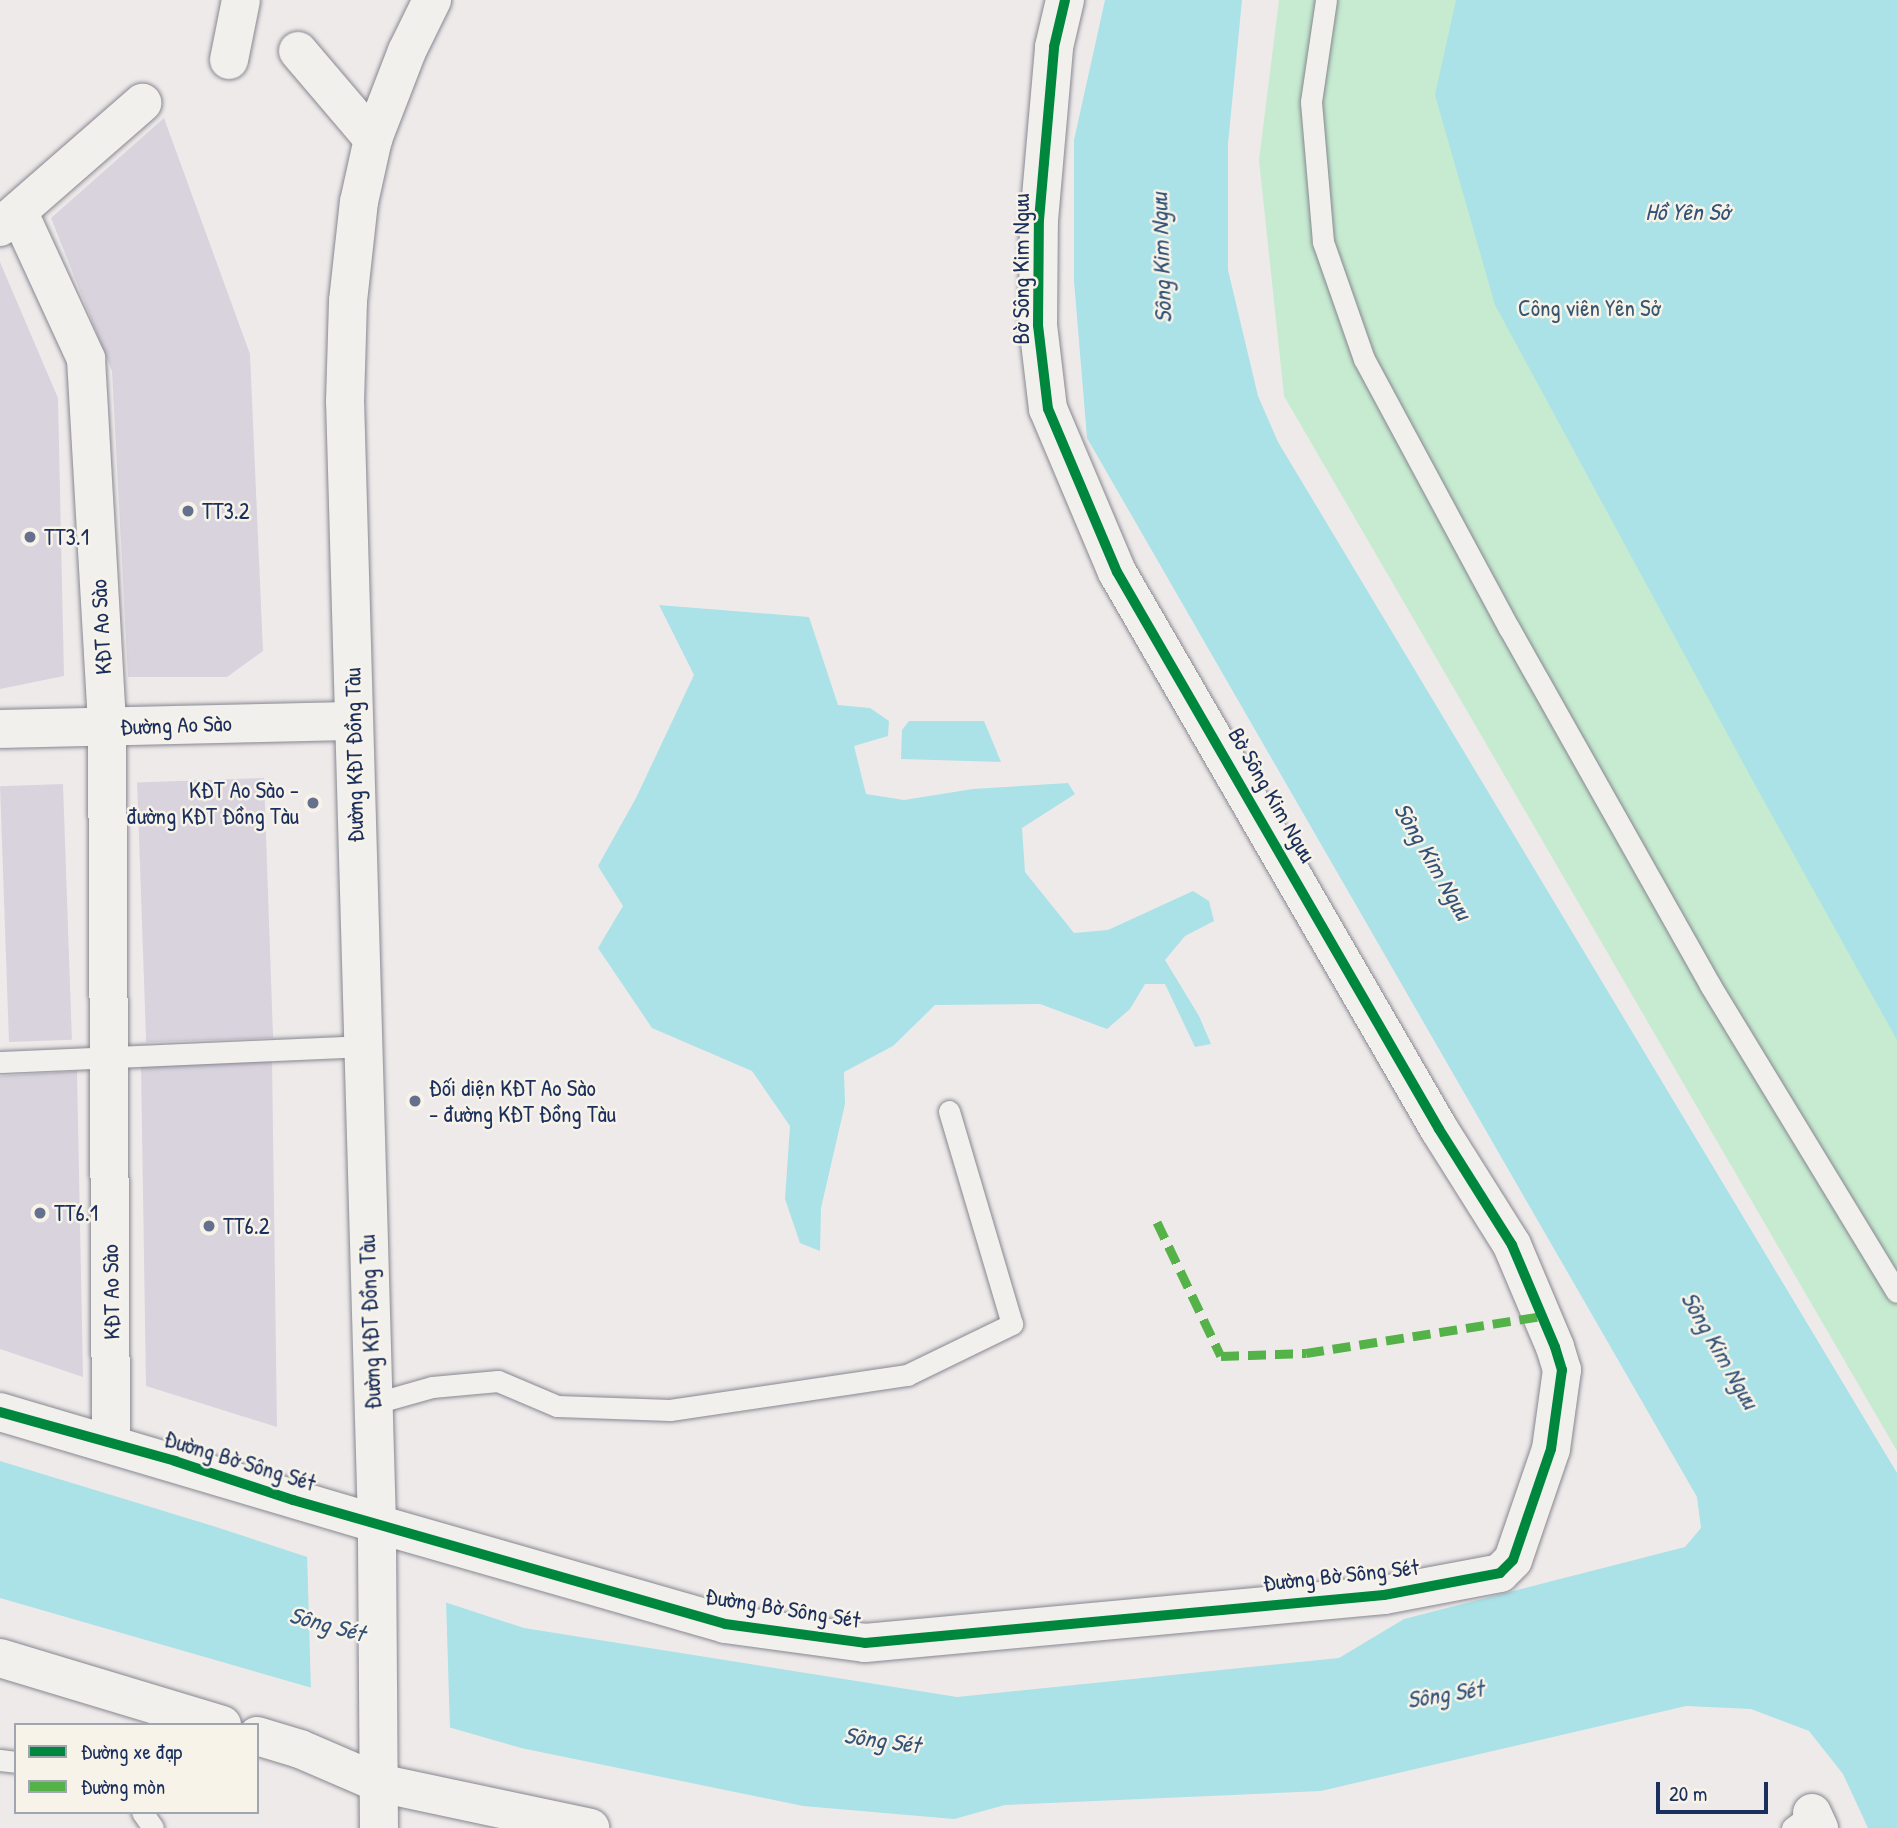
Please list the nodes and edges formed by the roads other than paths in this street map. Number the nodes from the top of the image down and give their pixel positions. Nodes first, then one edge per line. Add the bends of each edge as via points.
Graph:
1 (241, 0) edge
2 (432, 0) edge
3 (1065, 0) edge
4 (1326, 0) edge
5 (298, 51) dead end
6 (229, 60) dead end
7 (142, 103) dead end
8 (373, 138) junction
9 (10, 220) edge
10 (353, 721) junction
11 (107, 727) junction
12 (0, 729) edge
13 (362, 1046) junction
14 (107, 1056) junction
15 (0, 1062) edge
16 (949, 1111) dead end
17 (1897, 1292) edge
18 (372, 1404) junction
19 (0, 1412) edge
20 (111, 1443) junction
21 (377, 1536) junction
22 (1500, 1573) joint
23 (0, 1657) edge
24 (215, 1723) edge
25 (259, 1736) edge
26 (379, 1783) junction
27 (379, 1828) edge
28 (590, 1828) edge

1 - 6 street
2 - 8 street, Đường KĐT Đồng Tàu
3 - 22 street, Bờ Sông Kim Ngưu via 1054,47 1039,220 1038,325 1048,409 1117,572 1439,1129 1512,1245 1555,1347 1562,1370 1551,1449 1513,1560
4 - 17 lane via 1311,102 1323,242 1364,359 1703,973
5 - 8 street
7 - 9 street, KĐT Ao Sào
8 - 10 street, Đường KĐT Đồng Tàu via 359,202 348,313 345,402
9 - 11 street, KĐT Ao Sào via 86,359
10 - 11 street, Đường Ao Sào
10 - 13 street, Đường KĐT Đồng Tàu
11 - 12 street, Đường Ao Sào
11 - 14 street, KĐT Ao Sào
13 - 14 lane
13 - 18 street, Đường KĐT Đồng Tàu
14 - 15 lane
14 - 20 street, KĐT Ao Sào
16 - 18 lane via 1012,1324 907,1375 670,1410 556,1406 498,1381 432,1387
18 - 21 street, Đường KĐT Đồng Tàu
19 - 20 street, Đường Bờ Sông Sét
20 - 21 street, Đường Bờ Sông Sét
21 - 22 street, Đường Bờ Sông Sét via 725,1624 865,1643 1384,1595
21 - 26 street, Đường KĐT Đồng Tàu
23 - 24 street
25 - 26 street
26 - 27 street
26 - 28 street

